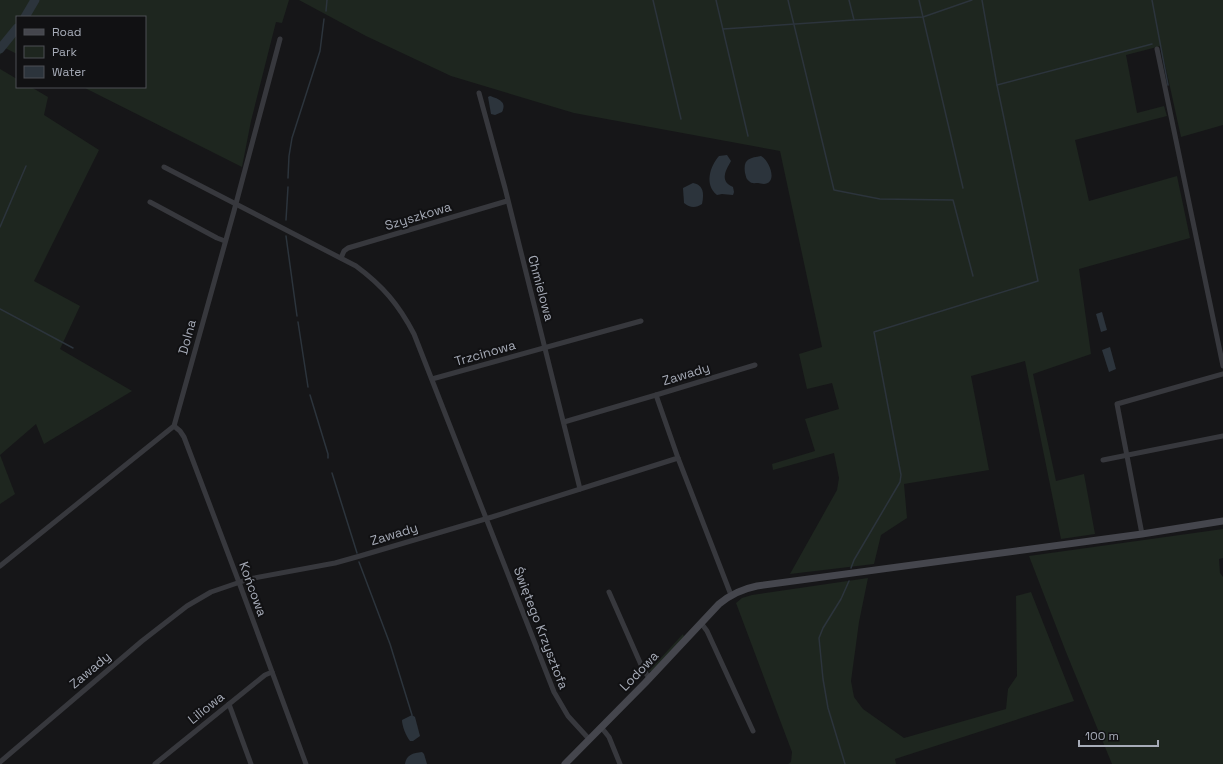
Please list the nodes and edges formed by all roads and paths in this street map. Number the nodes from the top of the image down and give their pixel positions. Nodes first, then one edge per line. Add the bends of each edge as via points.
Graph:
1 (280, 40) dead end
2 (1157, 49) dead end
3 (479, 93) dead end
4 (164, 167) dead end
5 (507, 201) junction
6 (150, 202) dead end
7 (236, 204) junction
8 (225, 241) junction
9 (341, 258) junction
10 (641, 321) dead end
11 (545, 347) junction
12 (1222, 356) edge
13 (754, 365) dead end
14 (1223, 366) edge
15 (1223, 374) edge
16 (432, 380) junction
17 (656, 395) junction
18 (564, 422) junction
19 (174, 426) junction
20 (1223, 436) edge
21 (1127, 455) junction
22 (678, 458) junction
23 (1103, 460) dead end
24 (580, 489) junction
25 (486, 518) junction
26 (1223, 521) edge
27 (1142, 534) junction
28 (0, 566) edge
29 (239, 582) junction
30 (609, 592) dead end
31 (731, 595) junction
32 (701, 623) junction
33 (272, 672) junction
34 (649, 678) junction
35 (229, 704) junction
36 (601, 727) junction
37 (752, 731) dead end
38 (589, 739) junction
39 (0, 762) edge
40 (158, 763) edge
41 (251, 764) edge
42 (306, 764) edge
43 (565, 764) edge
44 (620, 764) edge

1 - 7 street, Dolna
2 - 12 street
3 - 5 street, Chmielowa
4 - 7 street, Świętego Krzysztofa
5 - 9 street, Szyszkowa via 348,248
5 - 11 street, Chmielowa
6 - 8 street
7 - 8 street, Dolna
7 - 9 street, Świętego Krzysztofa
8 - 19 street, Dolna
9 - 16 street, Świętego Krzysztofa via 368,275 395,301 414,334
10 - 11 street, Trzcinowa
11 - 16 street, Trzcinowa
11 - 18 street, Chmielowa
12 - 14 street
13 - 17 street, Zawady
15 - 21 street via 1117,404
16 - 25 street, Świętego Krzysztofa
17 - 18 street
17 - 22 street, Zawady
18 - 24 street, Chmielowa
19 - 28 street
19 - 29 street, Końcowa via 184,437
20 - 21 street
21 - 23 street
21 - 27 street
22 - 24 street, Zawady
22 - 31 street
24 - 25 street, Zawady
25 - 29 street, Zawady via 346,560
25 - 38 street, Świętego Krzysztofa via 554,692 568,716
26 - 27 street, Lodowa
27 - 31 street, Lodowa via 757,586
29 - 33 street, Końcowa
29 - 39 street, Zawady via 211,592 187,606
30 - 34 street
31 - 32 street, Lodowa
32 - 34 street, Lodowa
32 - 37 street via 707,631
33 - 35 street, Liliowa
33 - 42 street, Końcowa
34 - 36 street, Lodowa
35 - 40 street, Liliowa
35 - 41 street
36 - 38 street, Lodowa
36 - 44 street via 609,738
38 - 43 street, Lodowa

